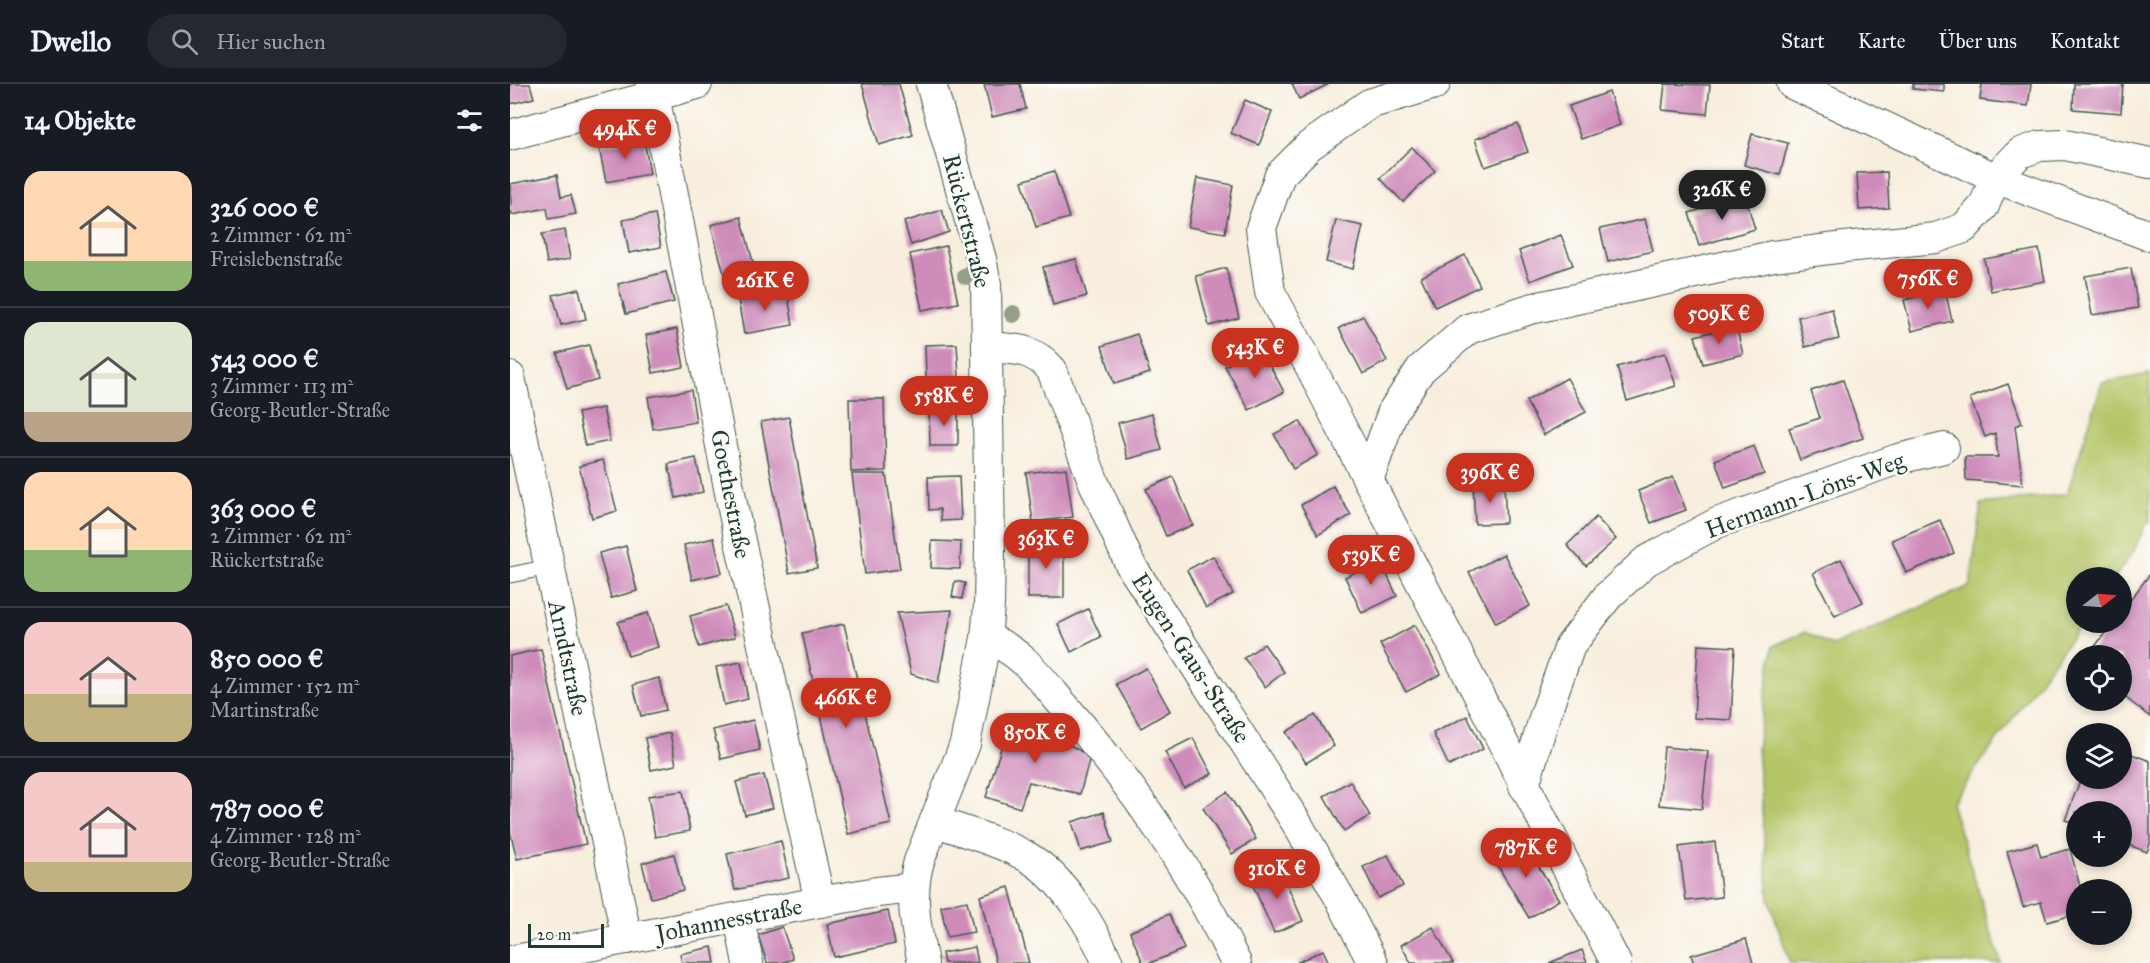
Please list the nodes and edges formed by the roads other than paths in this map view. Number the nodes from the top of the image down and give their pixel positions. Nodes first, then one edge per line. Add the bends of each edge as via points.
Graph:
1 (697, 84) edge
2 (931, 84) edge
3 (1435, 84) edge
4 (1792, 84) edge
5 (654, 90) edge
6 (510, 135) edge
7 (2150, 163) edge
8 (1995, 178) junction
9 (2150, 236) edge
10 (988, 347) junction
11 (510, 377) edge
12 (1944, 448) dead end
13 (1368, 480) junction
14 (549, 567) junction
15 (510, 575) edge
16 (986, 638) junction
17 (1524, 786) junction
18 (935, 822) junction
19 (914, 888) junction
20 (820, 902) junction
21 (739, 918) junction
22 (627, 939) junction
23 (558, 958) edge
24 (510, 961) edge
25 (748, 963) edge
26 (922, 963) edge
27 (1108, 963) edge
28 (1236, 963) edge
29 (1373, 963) edge
30 (1616, 963) edge

1 - 5 street
2 - 10 street, Rückertstraße via 984,272
3 - 13 street via 1369,104 1309,146 1280,175 1261,228 1269,292
4 - 8 street
5 - 6 street
5 - 20 street, Goethestraße via 734,514
7 - 8 street via 2065,145 2040,146 2020,153
8 - 9 street
8 - 13 street via 1984,206 1964,228 1936,238 1773,256 1530,309 1468,329 1421,369 1393,411
10 - 16 street, Rückertstraße via 990,547
10 - 29 street, Eugen-Gaus-Straße via 1029,352 1052,370 1094,483 1130,564 1296,822
11 - 14 street, Arndtstraße
12 - 17 street, Hermann-Löns-Weg via 1898,459 1717,523 1646,561 1608,596 1570,646
13 - 17 street
14 - 15 lane
14 - 22 street, Arndtstraße
16 - 18 street, Rückertstraße via 965,744
16 - 28 street via 1009,648 1027,664 1120,774 1192,880
17 - 30 street
18 - 19 street, Rückertstraße via 919,861
18 - 27 street via 1030,858 1076,907
19 - 20 street, Johannesstraße
19 - 26 street, Rückertstraße via 914,918
20 - 21 street, Johannesstraße
21 - 22 street, Johannesstraße
21 - 25 street
22 - 23 street, Johannesstraße
23 - 24 street, Johannesstraße

